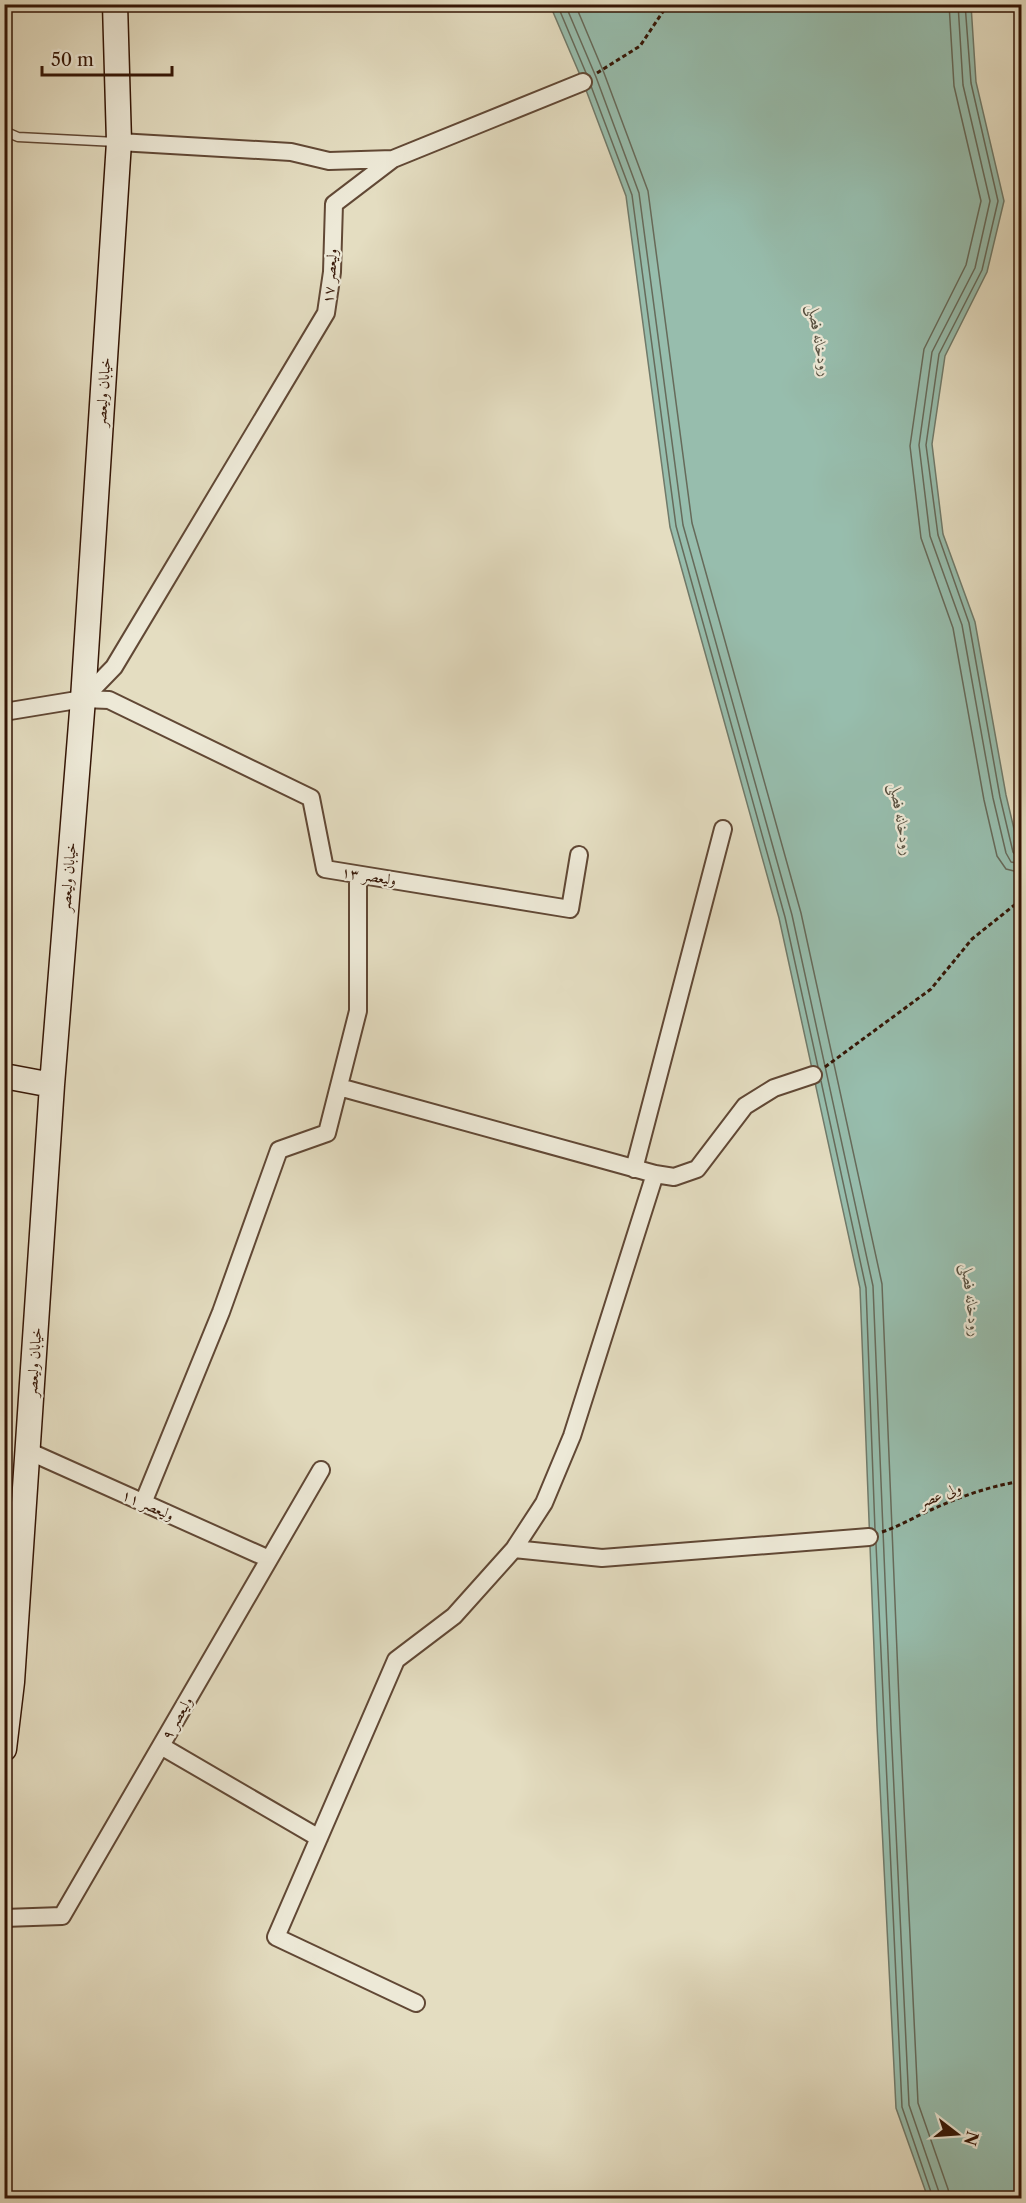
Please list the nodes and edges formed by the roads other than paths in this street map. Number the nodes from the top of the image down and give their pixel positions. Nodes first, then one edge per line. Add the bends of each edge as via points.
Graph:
1 (116, 4) edge
2 (583, 82) road end
3 (4, 131) edge
4 (119, 142) junction
5 (393, 159) junction
6 (82, 699) junction
7 (4, 712) edge
8 (723, 829) dead end
9 (579, 855) dead end
10 (358, 875) junction
11 (813, 1075) road end
12 (4, 1076) edge
13 (52, 1085) junction
14 (339, 1087) junction
15 (634, 1168) junction
16 (655, 1174) junction
17 (28, 1451) junction
18 (321, 1470) dead end
19 (143, 1503) junction
20 (870, 1537) road end
21 (514, 1549) junction
22 (269, 1560) junction
23 (8, 1680) edge
24 (160, 1746) junction
25 (4, 1749) edge
26 (319, 1838) junction
27 (4, 1918) edge
28 (416, 2003) dead end

1 - 4 main road, خیابان ولیعصر
2 - 5 street
3 - 4 lane via 18,137
4 - 5 street via 291,152 329,161
4 - 6 main road, خیابان ولیعصر
5 - 6 street, ولیعصر ۱۷ via 334,204 326,313 114,667
6 - 7 street
6 - 10 street, ولیعصر ۱۳ via 110,700 311,798 326,869
6 - 13 main road, خیابان ولیعصر
8 - 15 street
9 - 10 street, ولیعصر ۱۳ via 570,909
10 - 14 street via 358,1011
11 - 16 street via 774,1088 745,1106 696,1169 674,1177
12 - 13 main road
13 - 17 main road, خیابان ولیعصر
14 - 15 street
14 - 19 street via 327,1132 279,1150 221,1312
15 - 16 street
16 - 21 street via 572,1436 544,1503
17 - 19 street, ولیعصر ۱۱
17 - 23 main road, خیابان ولیعصر
18 - 22 street, ولیعصر ۹
19 - 22 street, ولیعصر ۱۱
20 - 21 street via 602,1558
21 - 26 street via 454,1616 396,1660
22 - 24 street, ولیعصر ۹
23 - 25 main road, خیابان ولیعصر
24 - 26 street
24 - 27 street, ولیعصر ۹ via 62,1916
26 - 28 street via 276,1937

